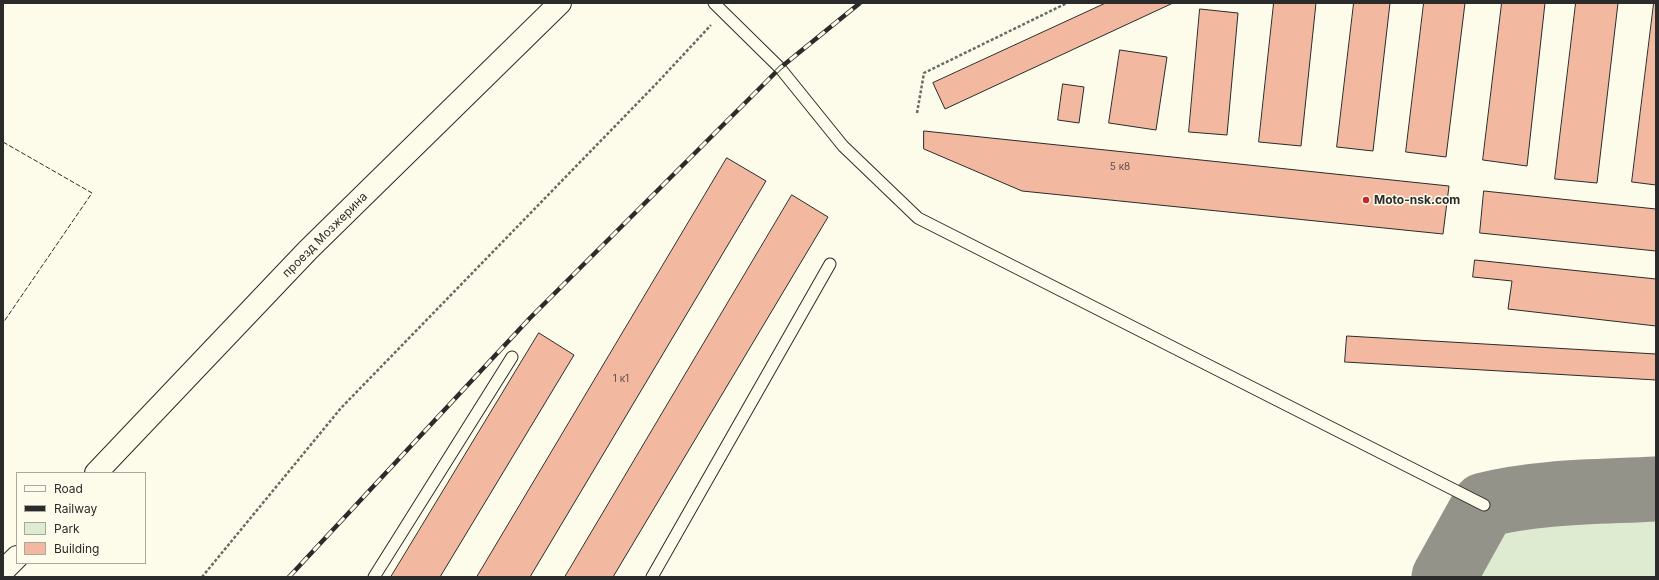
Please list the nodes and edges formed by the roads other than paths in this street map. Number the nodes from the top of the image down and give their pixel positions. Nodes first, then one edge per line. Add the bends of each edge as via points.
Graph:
1 (560, 3) edge
2 (714, 3) edge
3 (830, 264) dead end
4 (512, 356) dead end
5 (97, 472) edge
6 (1484, 506) dead end
7 (16, 558) edge
8 (3, 571) edge
9 (374, 577) edge
10 (652, 577) edge

1 - 5 main road, проезд Мозжерина via 308,250
2 - 6 lane via 780,68 843,146 918,218
3 - 10 lane
4 - 9 lane
7 - 8 main road

